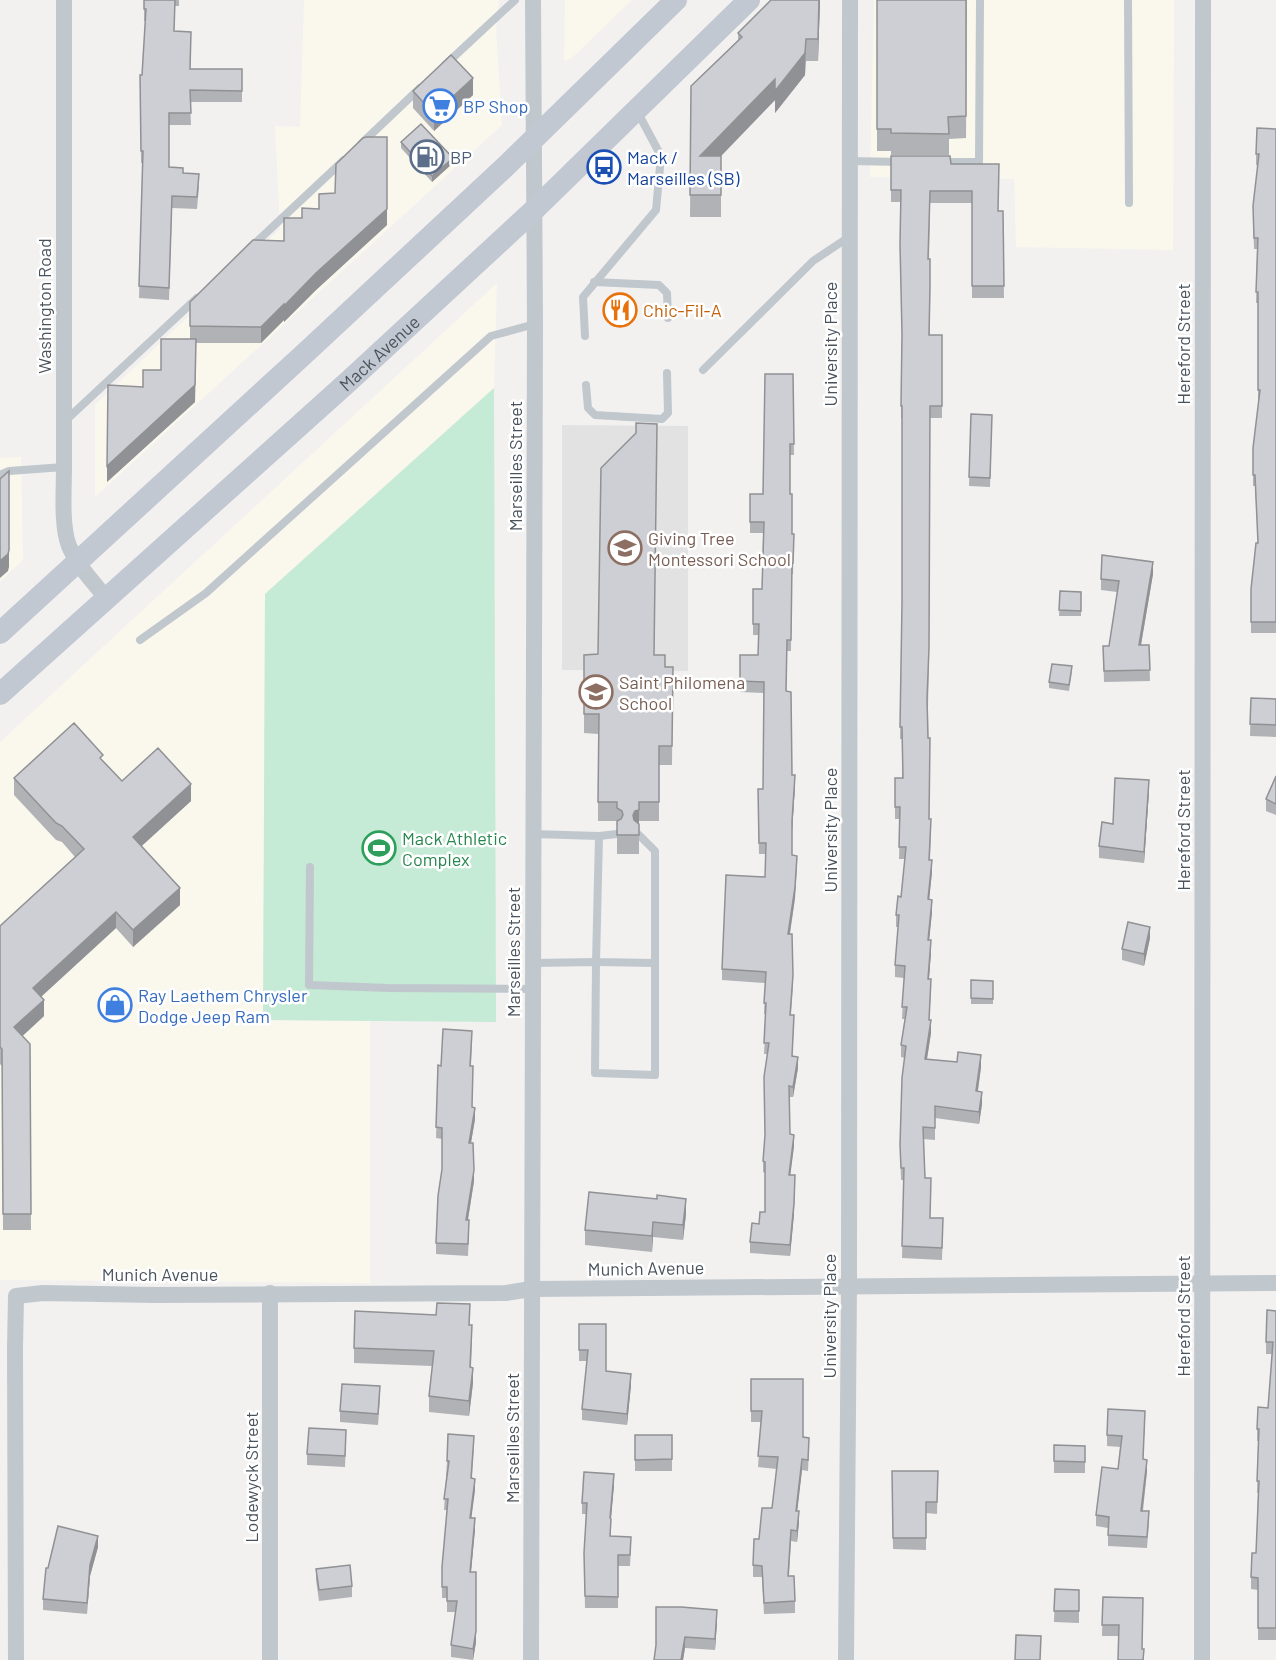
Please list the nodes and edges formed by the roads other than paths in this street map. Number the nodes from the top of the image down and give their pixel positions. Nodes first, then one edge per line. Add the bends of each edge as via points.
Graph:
1 (64, 0) edge
2 (515, 0) edge
3 (533, 0) edge
4 (676, 0) edge
5 (749, 0) edge
6 (850, 0) edge
7 (980, 0) edge
8 (1128, 0) edge
9 (1203, 0) edge
10 (441, 69) edge
11 (424, 85) edge
12 (637, 111) junction
13 (535, 139) junction
14 (849, 161) junction
15 (908, 162) edge
16 (932, 162) edge
17 (1129, 203) dead end
18 (534, 210) junction
19 (849, 237) junction
20 (240, 257) edge
21 (594, 282) junction
22 (205, 290) edge
23 (668, 318) dead end
24 (535, 324) junction
25 (585, 336) dead end
26 (703, 370) dead end
27 (667, 373) dead end
28 (586, 385) dead end
29 (64, 423) junction
30 (64, 467) junction
31 (0, 475) edge
32 (78, 561) junction
33 (107, 599) junction
34 (0, 633) edge
35 (140, 640) dead end
36 (0, 694) edge
37 (533, 834) junction
38 (617, 834) edge
39 (639, 835) edge
40 (599, 836) junction
41 (310, 867) dead end
42 (596, 962) junction
43 (533, 963) junction
44 (655, 963) junction
45 (532, 989) junction
46 (1202, 1283) junction
47 (1276, 1283) edge
48 (849, 1286) junction
49 (531, 1289) junction
50 (270, 1293) junction
51 (16, 1660) edge
52 (270, 1660) edge
53 (531, 1660) edge
54 (846, 1660) edge
55 (1202, 1660) edge

1 - 29 street, Washington Road
2 - 10 lane
3 - 13 street, Marseilles Street
4 - 13 main road
5 - 12 main road, Mack Avenue
6 - 14 street, University Place
7 - 16 lane via 979,162
8 - 17 lane
9 - 46 street, Hereford Street
11 - 20 lane
12 - 18 main road, Mack Avenue
12 - 21 lane via 661,156 656,210
13 - 18 street, Marseilles Street
13 - 32 main road
14 - 15 lane
14 - 19 street, University Place
18 - 24 street, Marseilles Street
18 - 33 main road, Mack Avenue
19 - 26 lane via 813,261
19 - 48 street, University Place
21 - 23 lane via 659,285 667,293
21 - 25 lane via 583,297
22 - 29 lane
24 - 35 lane via 492,336 206,592
24 - 37 street, Marseilles Street
27 - 28 lane via 668,413 662,419 595,415 588,408
29 - 30 street, Washington Road
30 - 31 lane
30 - 32 street, Washington Road via 65,530
32 - 33 street, Washington Road
32 - 34 main road
33 - 36 main road, Mack Avenue
37 - 40 lane
37 - 43 street, Marseilles Street
38 - 40 lane
39 - 44 lane via 655,851
40 - 42 lane
41 - 45 lane via 309,985
42 - 43 lane
42 - 44 lane
42 - 44 lane via 595,1073 655,1075
43 - 45 street, Marseilles Street
45 - 49 street, Marseilles Street
46 - 47 street, Munich Avenue
46 - 48 street, Munich Avenue
46 - 55 street, Hereford Street
48 - 49 street, Munich Avenue
48 - 54 street, University Place
49 - 50 street, Munich Avenue via 506,1293
49 - 53 street, Marseilles Street
50 - 51 street, Munich Avenue via 16,1296
50 - 52 street, Lodewyck Street

